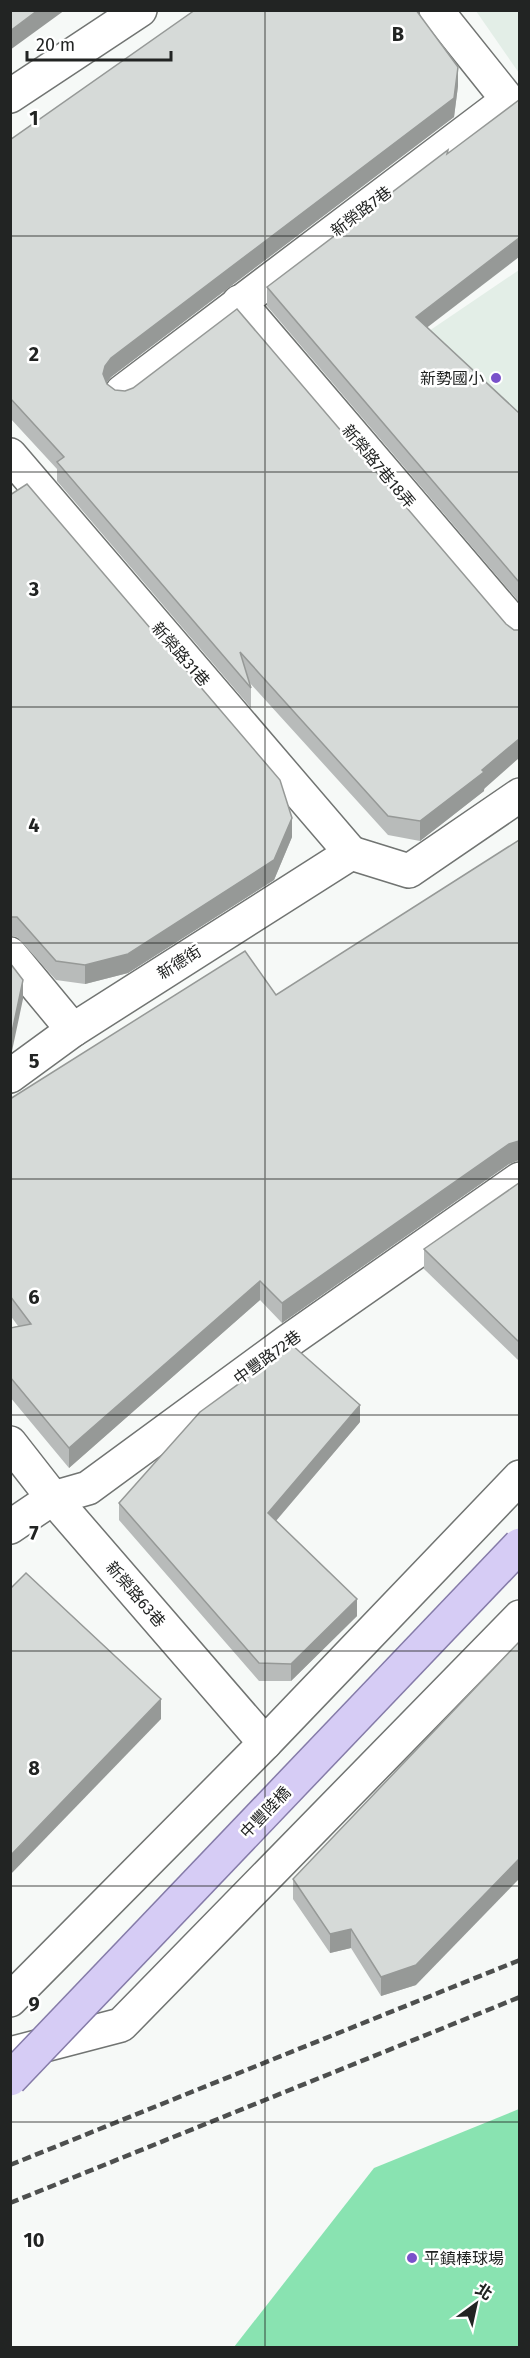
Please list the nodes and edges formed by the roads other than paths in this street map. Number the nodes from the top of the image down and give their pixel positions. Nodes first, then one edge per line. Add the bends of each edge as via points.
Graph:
1 (140, 10) edge
2 (436, 10) edge
3 (10, 96) edge
4 (239, 302) junction
5 (122, 392) edge
6 (10, 455) edge
7 (519, 631) edge
8 (519, 795) edge
9 (351, 853) junction
10 (10, 954) edge
11 (73, 1030) junction
12 (10, 1076) edge
13 (519, 1179) edge
14 (10, 1443) edge
15 (519, 1477) edge
16 (53, 1498) junction
17 (10, 1527) edge
18 (519, 1545) edge
19 (519, 1617) edge
20 (265, 1743) junction
21 (10, 2000) edge
22 (10, 2054) edge
23 (10, 2079) edge

1 - 3 street
2 - 4 street, 新榮路7巷 via 508,100
4 - 5 street, 新榮路7巷
4 - 7 street, 新榮路7巷18弄
6 - 9 street, 新榮路31巷
8 - 9 street via 409,871
9 - 11 street, 新德街
10 - 11 street
11 - 12 street, 新德街
13 - 16 street, 中豐路72巷 via 88,1488
14 - 16 street, 新榮路63巷
15 - 20 street
16 - 17 street, 中豐路72巷
16 - 20 street, 新榮路63巷
18 - 23 main road, 中豐陸橋, bridge
19 - 22 street via 121,2025
20 - 21 street

